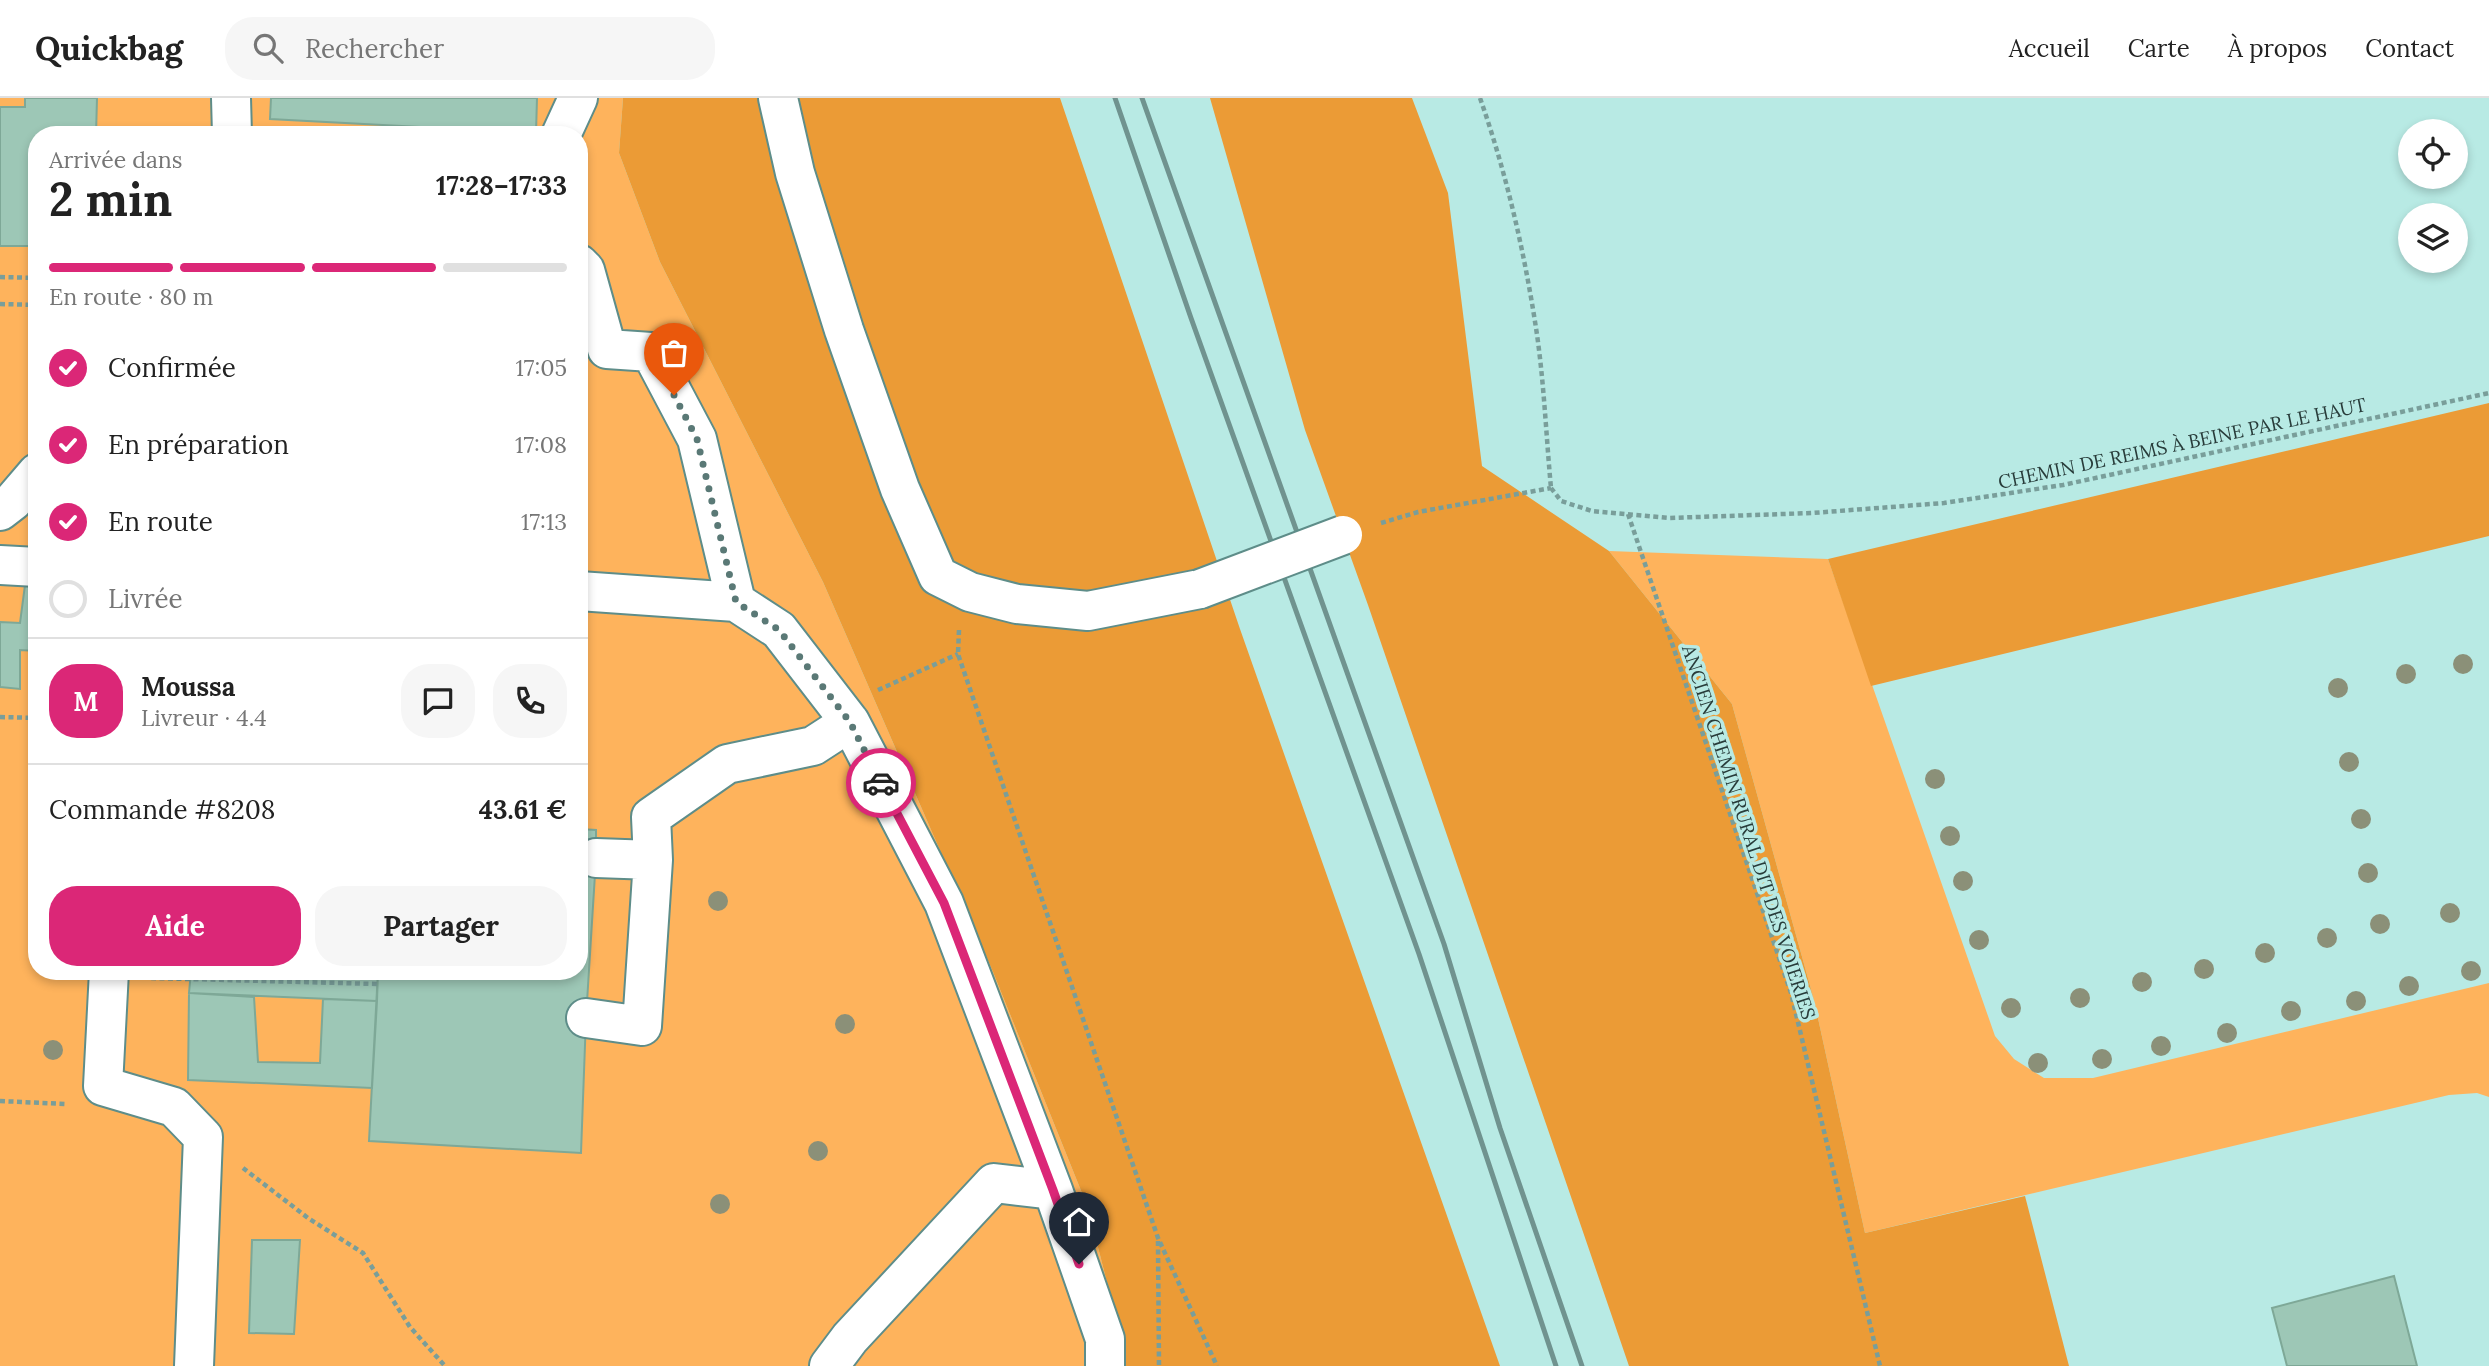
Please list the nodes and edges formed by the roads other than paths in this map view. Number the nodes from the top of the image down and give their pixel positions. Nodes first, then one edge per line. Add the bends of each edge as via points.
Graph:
1 (231, 98) edge
2 (578, 98) edge
3 (778, 98) edge
4 (232, 126) edge
5 (565, 126) edge
6 (588, 281) edge
7 (28, 484) edge
8 (0, 511) edge
9 (1343, 535) road end
10 (0, 565) edge
11 (28, 566) edge
12 (588, 592) edge
13 (736, 602) junction
14 (850, 722) junction
15 (596, 858) dead end
16 (653, 860) junction
17 (109, 980) edge
18 (586, 1018) dead end
19 (1053, 1190) junction
20 (194, 1366) edge
21 (829, 1366) edge
22 (1105, 1366) edge

1 - 4 street
2 - 5 street
3 - 9 street, bridge via 795,173 844,330 900,489 938,576 970,592 1017,604 1088,611 1200,589
6 - 13 street via 607,349 651,352 697,439
7 - 8 street
10 - 11 street
12 - 13 street
13 - 14 street via 779,630
14 - 16 street via 813,746 727,764 716,771 652,817
14 - 19 street via 944,903
15 - 16 street
16 - 18 street via 642,1026
17 - 20 street via 103,1086 174,1107 203,1137
19 - 21 street via 994,1183
19 - 22 street via 1105,1339

